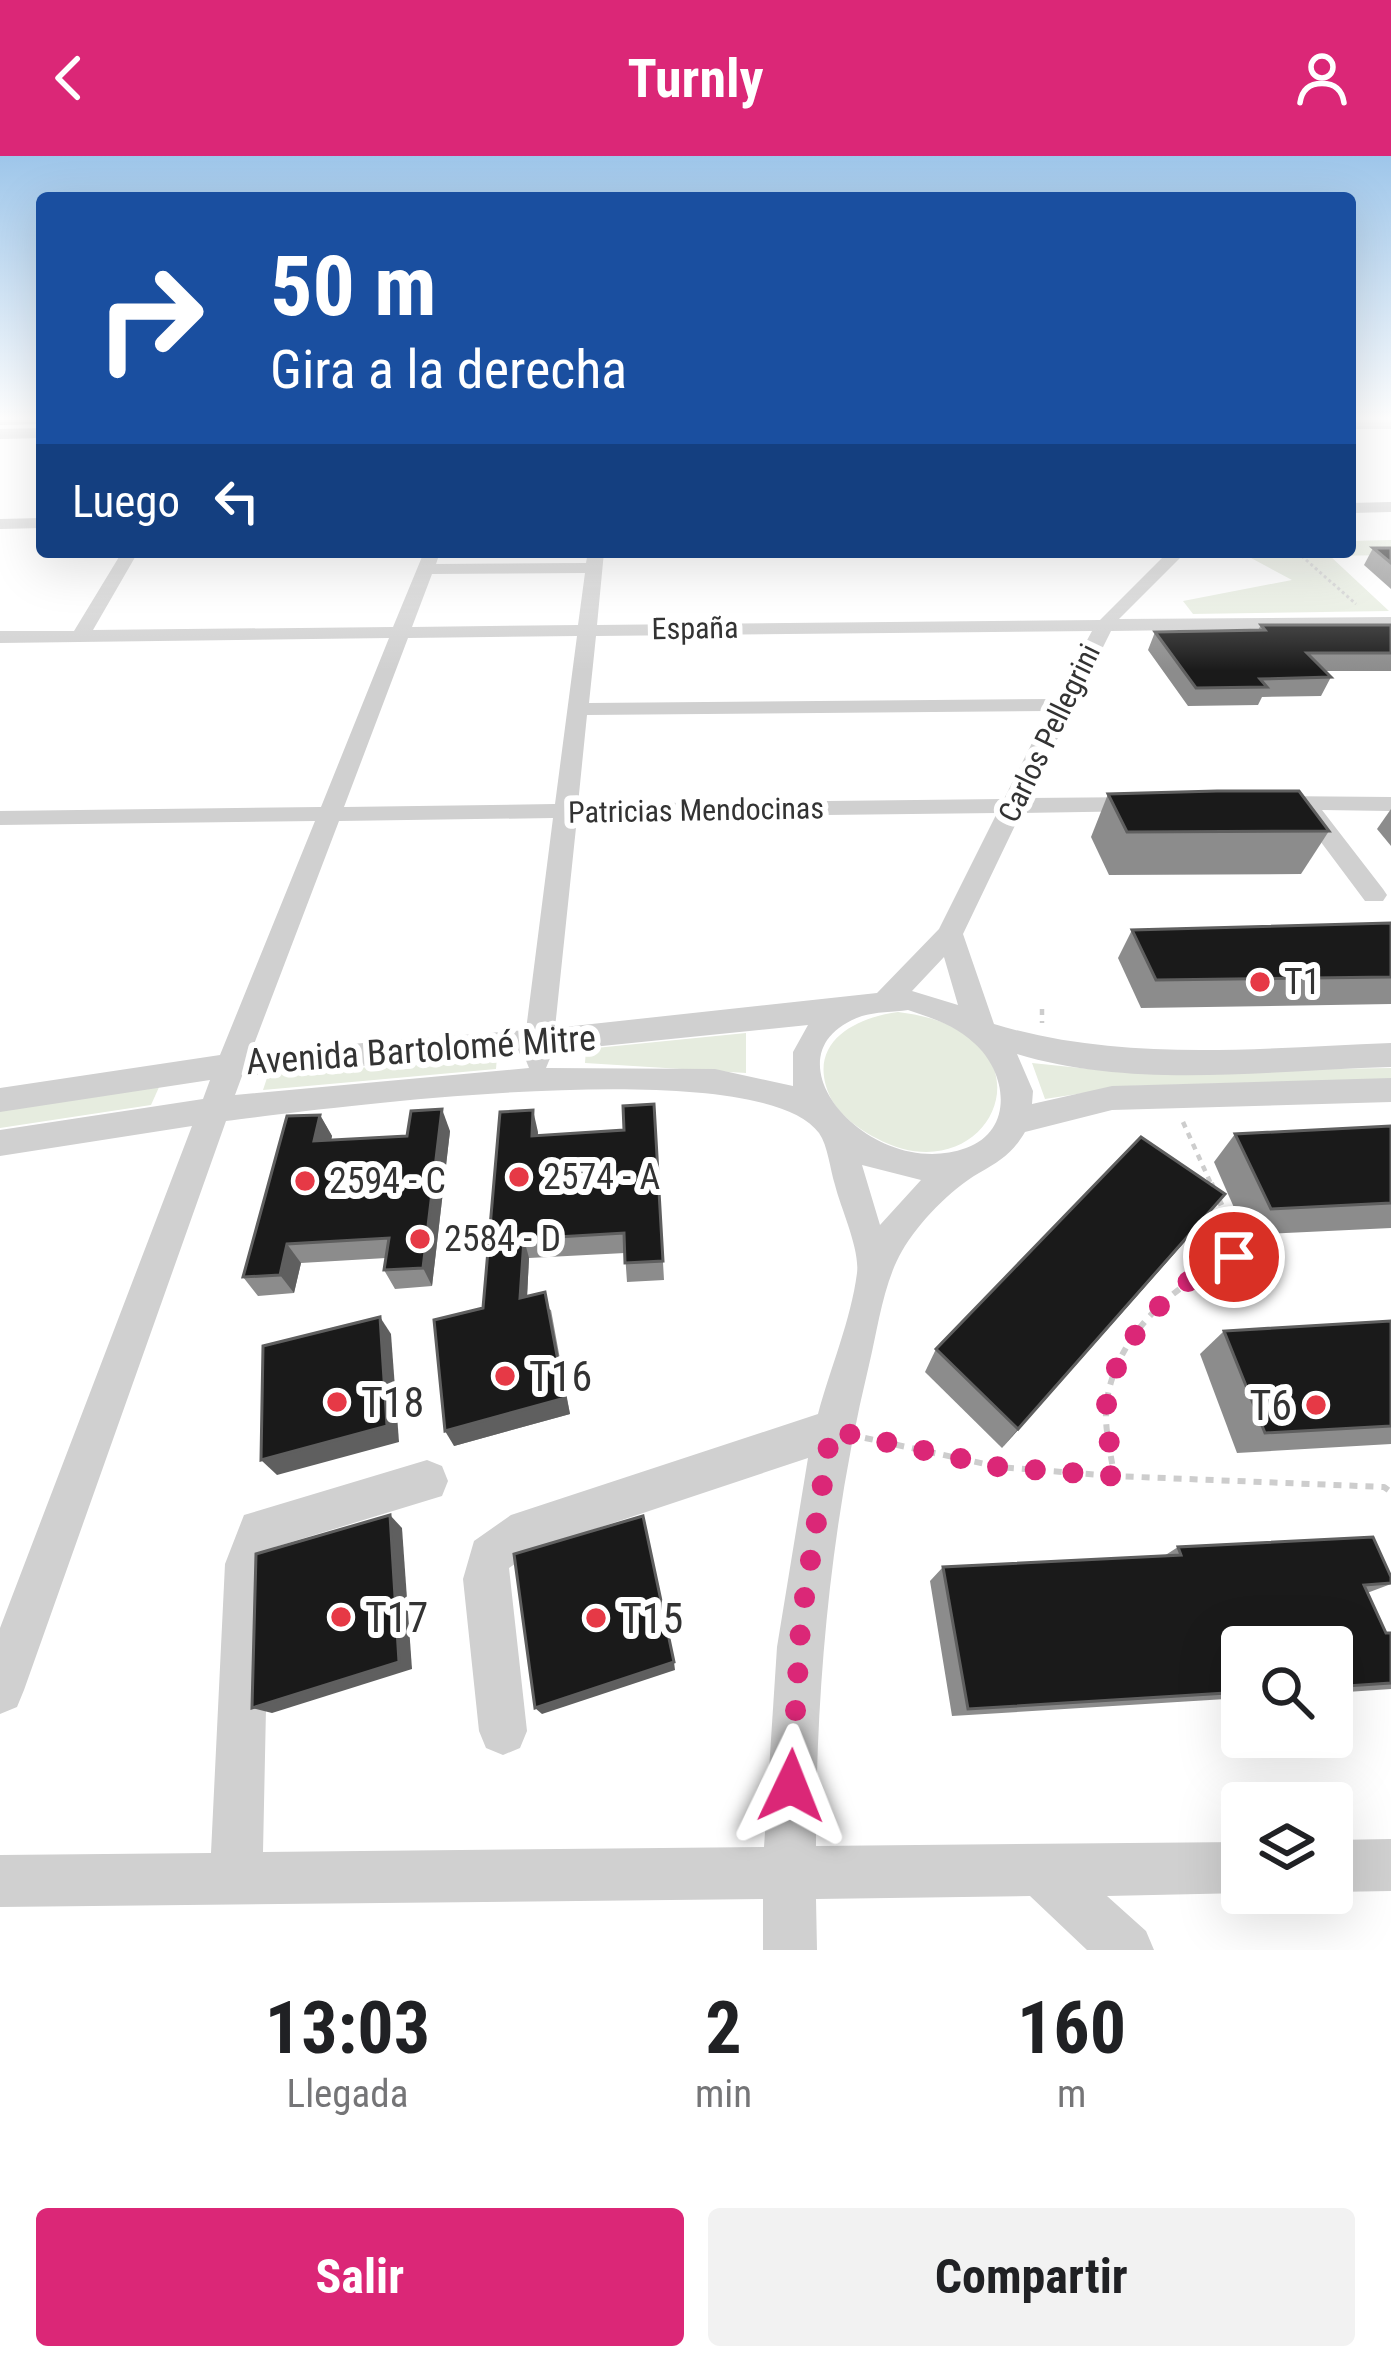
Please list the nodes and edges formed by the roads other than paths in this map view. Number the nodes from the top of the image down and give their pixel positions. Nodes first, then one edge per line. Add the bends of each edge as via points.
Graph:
1 (1356, 508) edge
2 (1391, 508) edge
3 (36, 523) edge
4 (0, 524) edge
5 (126, 558) edge
6 (1172, 558) edge
7 (429, 560) edge
8 (596, 560) edge
9 (1384, 622) edge
10 (1106, 623) junction
11 (588, 629) junction
12 (403, 630) junction
13 (81, 635) junction
14 (0, 637) edge
15 (1060, 706) junction
16 (578, 710) junction
17 (1237, 803) edge
18 (1304, 803) junction
19 (1013, 804) junction
20 (1170, 804) edge
21 (1391, 804) edge
22 (566, 813) junction
23 (332, 814) junction
24 (0, 818) edge
25 (1375, 895) dead end
26 (950, 934) junction
27 (888, 999) junction
28 (844, 1010) junction
29 (983, 1030) junction
30 (539, 1041) junction
31 (1391, 1055) edge
32 (231, 1065) junction
33 (535, 1078) junction
34 (1391, 1090) edge
35 (0, 1100) edge
36 (214, 1109) junction
37 (1015, 1121) junction
38 (828, 1126) junction
39 (0, 1143) edge
40 (969, 1161) junction
41 (875, 1268) junction
42 (831, 1430) junction
43 (427, 1481) dead end
44 (0, 1690) edge
45 (503, 1731) dead end
46 (1391, 1865) edge
47 (1353, 1866) edge
48 (1221, 1868) edge
49 (1042, 1872) junction
50 (789, 1873) junction
51 (236, 1876) junction
52 (0, 1881) edge
53 (790, 1950) edge
54 (1127, 1950) edge

1 - 2 street
3 - 4 street
5 - 13 street
6 - 10 street, Carlos Pellegrini
7 - 8 street
7 - 12 street
8 - 11 street
9 - 10 street, España
10 - 11 street, España
10 - 15 street, Carlos Pellegrini
11 - 12 street, España
11 - 16 street
12 - 13 street, España
12 - 23 street
13 - 14 street, España
15 - 16 street
15 - 19 street, Carlos Pellegrini
16 - 22 street
17 - 18 street
18 - 21 street
18 - 25 street
19 - 20 street, Patricias Mendocinas
19 - 22 street, Patricias Mendocinas
19 - 26 street, Carlos Pellegrini
22 - 23 street, Patricias Mendocinas
22 - 30 street
23 - 24 street, Patricias Mendocinas
23 - 32 street
26 - 27 street, Carlos Pellegrini
26 - 29 street
27 - 28 street
27 - 29 street via 928,1003
28 - 30 street, Avenida Bartolomé Mitre
28 - 38 street via 811,1040 803,1061 808,1097
29 - 31 street via 1043,1051 1108,1058
29 - 37 street via 1016,1075
30 - 32 street, Avenida Bartolomé Mitre
30 - 33 street
32 - 35 street, Avenida Bartolomé Mitre
32 - 36 street
33 - 36 street, Avenida Bartolomé Mitre
33 - 38 street, Avenida Bartolomé Mitre via 758,1088 784,1095
34 - 37 street via 1089,1100
36 - 39 street, Avenida Bartolomé Mitre
36 - 44 street
37 - 40 street via 997,1145
38 - 40 street via 901,1166
38 - 41 street
40 - 41 street via 913,1208
41 - 42 street
42 - 45 street via 526,1531 489,1556
42 - 50 street via 801,1620
43 - 51 street via 260,1530 247,1564
46 - 47 street
48 - 49 street
49 - 50 street
49 - 54 street
50 - 51 street
50 - 53 street
51 - 52 street

